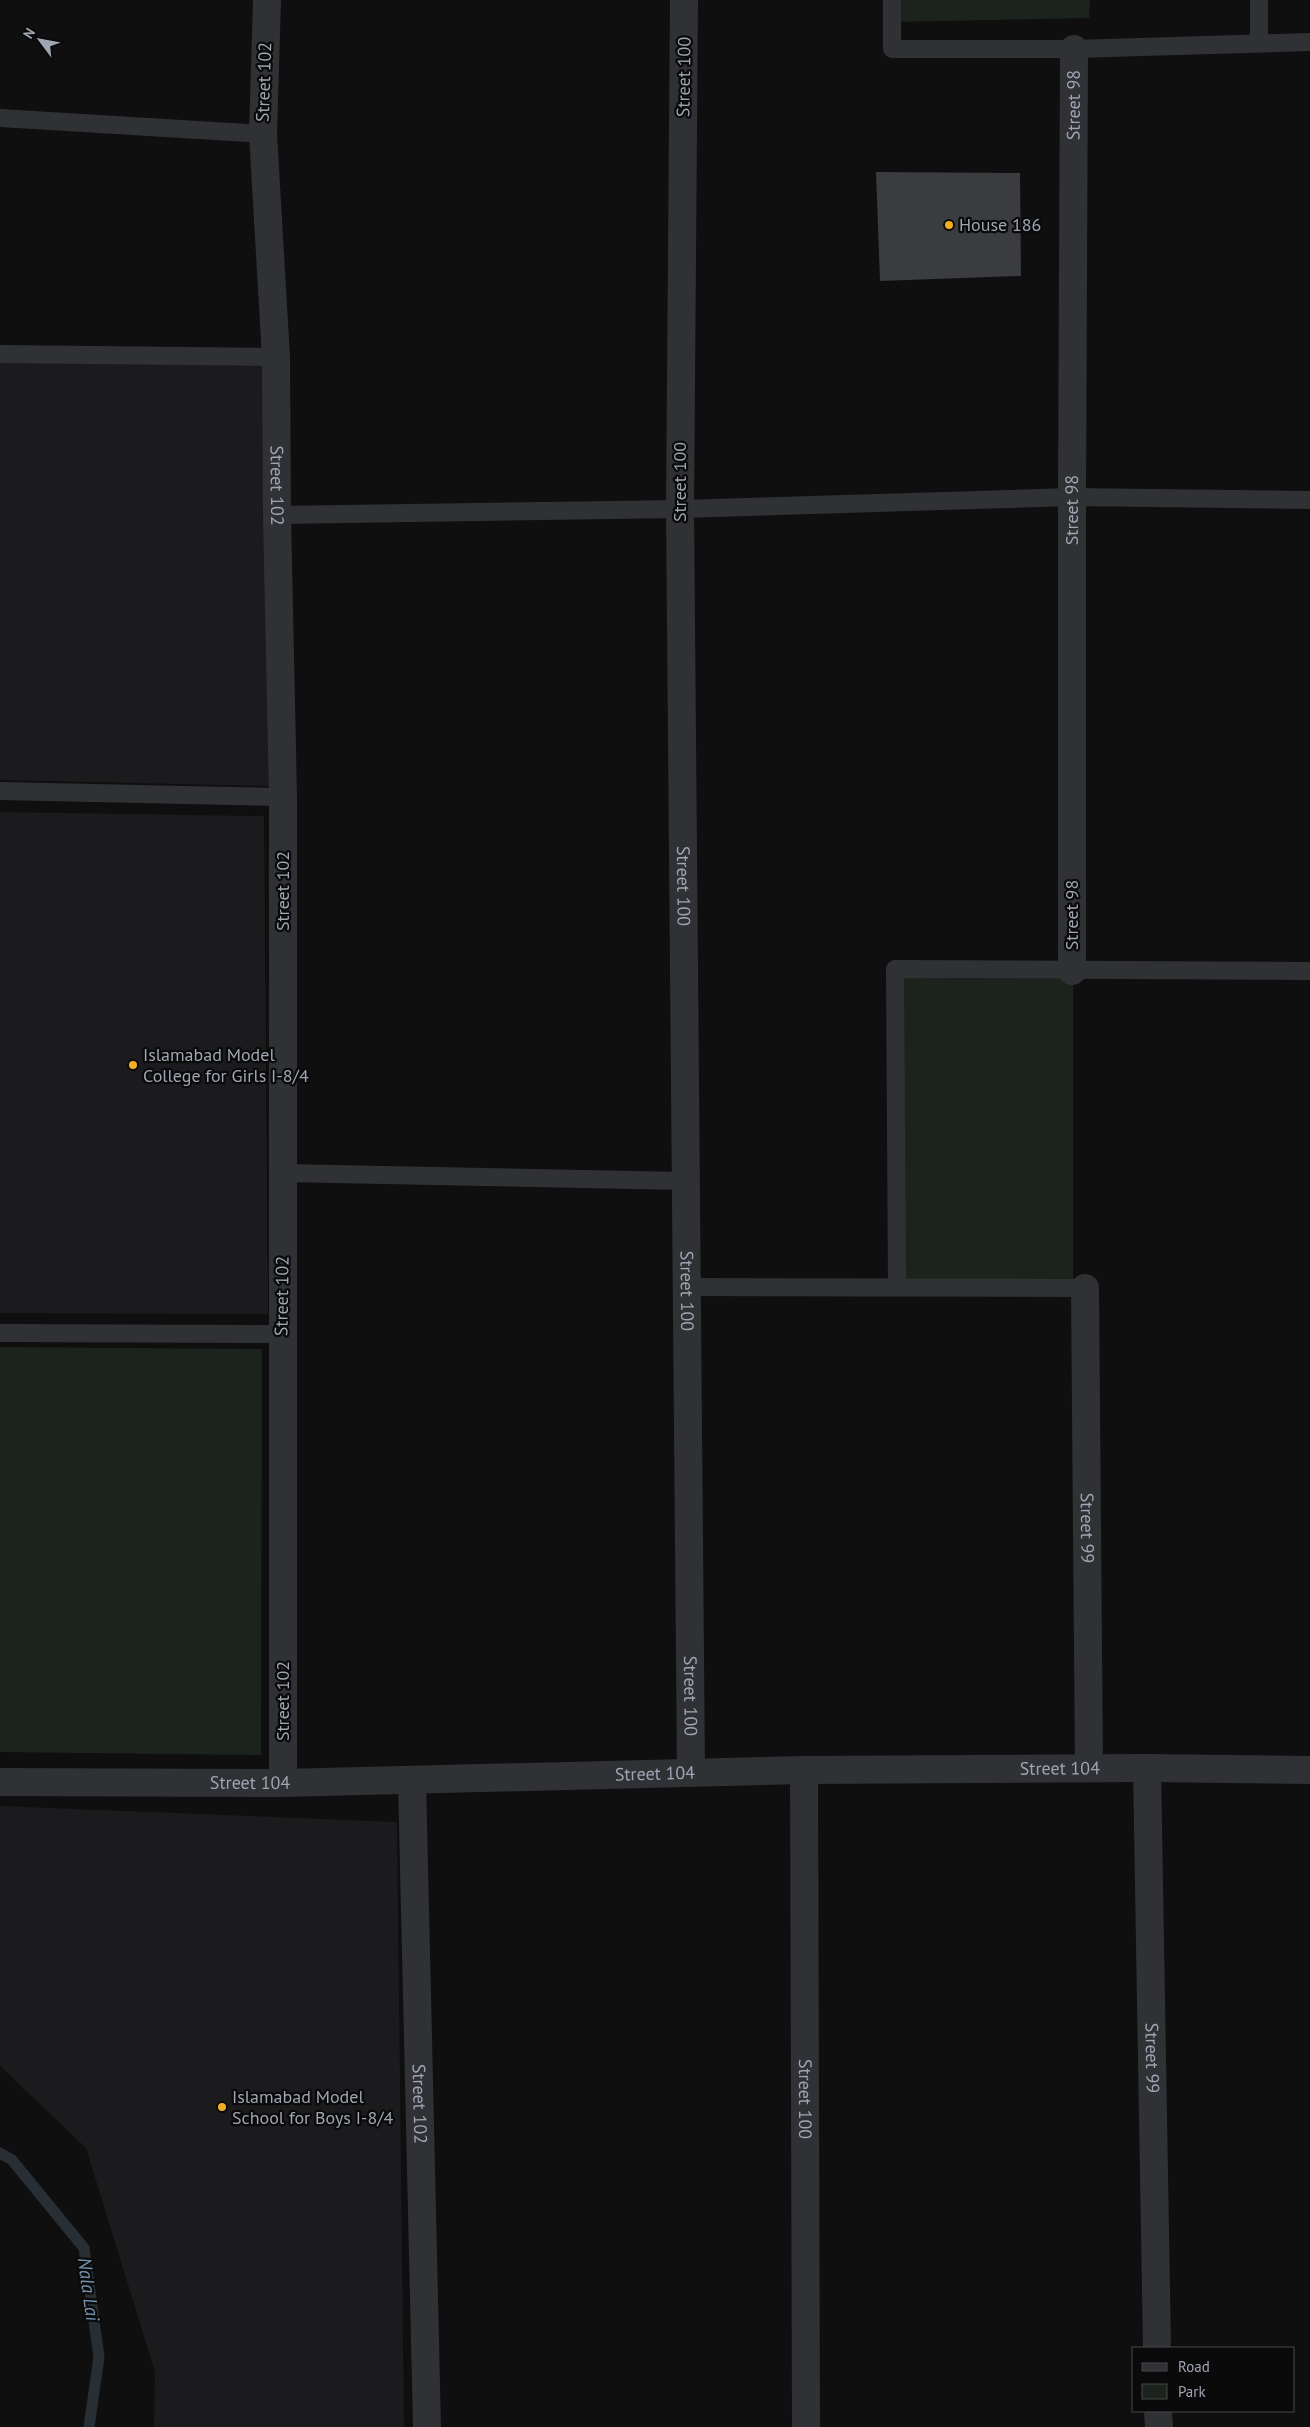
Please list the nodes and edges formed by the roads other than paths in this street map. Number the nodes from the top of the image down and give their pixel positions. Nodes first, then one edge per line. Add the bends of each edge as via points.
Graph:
1 (267, 0) edge
2 (684, 0) edge
3 (892, 0) edge
4 (1258, 0) edge
5 (1310, 42) edge
6 (1259, 44) junction
7 (1074, 49) junction
8 (0, 118) edge
9 (263, 134) junction
10 (0, 354) edge
11 (276, 357) junction
12 (1072, 497) junction
13 (1310, 500) edge
14 (680, 509) junction
15 (277, 515) junction
16 (0, 791) edge
17 (283, 797) junction
18 (1072, 971) junction
19 (1310, 971) edge
20 (284, 1174) junction
21 (684, 1180) junction
22 (897, 1287) junction
23 (686, 1288) junction
24 (1085, 1288) joint
25 (0, 1333) edge
26 (282, 1334) junction
27 (1089, 1768) junction
28 (1147, 1768) junction
29 (804, 1770) junction
30 (1310, 1770) edge
31 (691, 1774) junction
32 (412, 1780) junction
33 (0, 1782) edge
34 (283, 1783) junction
35 (1157, 2347) edge
36 (1158, 2412) edge
37 (427, 2427) edge
38 (806, 2427) edge
39 (1159, 2427) edge

1 - 9 street, Street 102
2 - 14 street, Street 100
3 - 7 lane via 892,49
4 - 6 lane
5 - 6 lane
6 - 7 lane
7 - 12 street, Street 98
8 - 9 lane
9 - 11 street, Street 102
10 - 11 lane
11 - 15 street, Street 102
12 - 13 lane
12 - 14 lane
12 - 18 street, Street 98
14 - 15 lane
14 - 21 street, Street 100
15 - 17 street, Street 102
16 - 17 lane
17 - 20 street, Street 102
18 - 19 lane
18 - 22 lane via 895,969
20 - 21 lane
20 - 26 street, Street 102
21 - 23 street, Street 100
22 - 23 lane
22 - 24 lane
23 - 31 street, Street 100
24 - 27 street, Street 99
25 - 26 lane
26 - 34 street, Street 102
27 - 28 street, Street 104
27 - 29 street, Street 104
28 - 30 street, Street 104
28 - 35 street, Street 99
29 - 31 street, Street 104
29 - 38 street, Street 100
31 - 32 street, Street 104
32 - 34 street, Street 104
32 - 37 street, Street 102
33 - 34 street, Street 104
36 - 39 street

